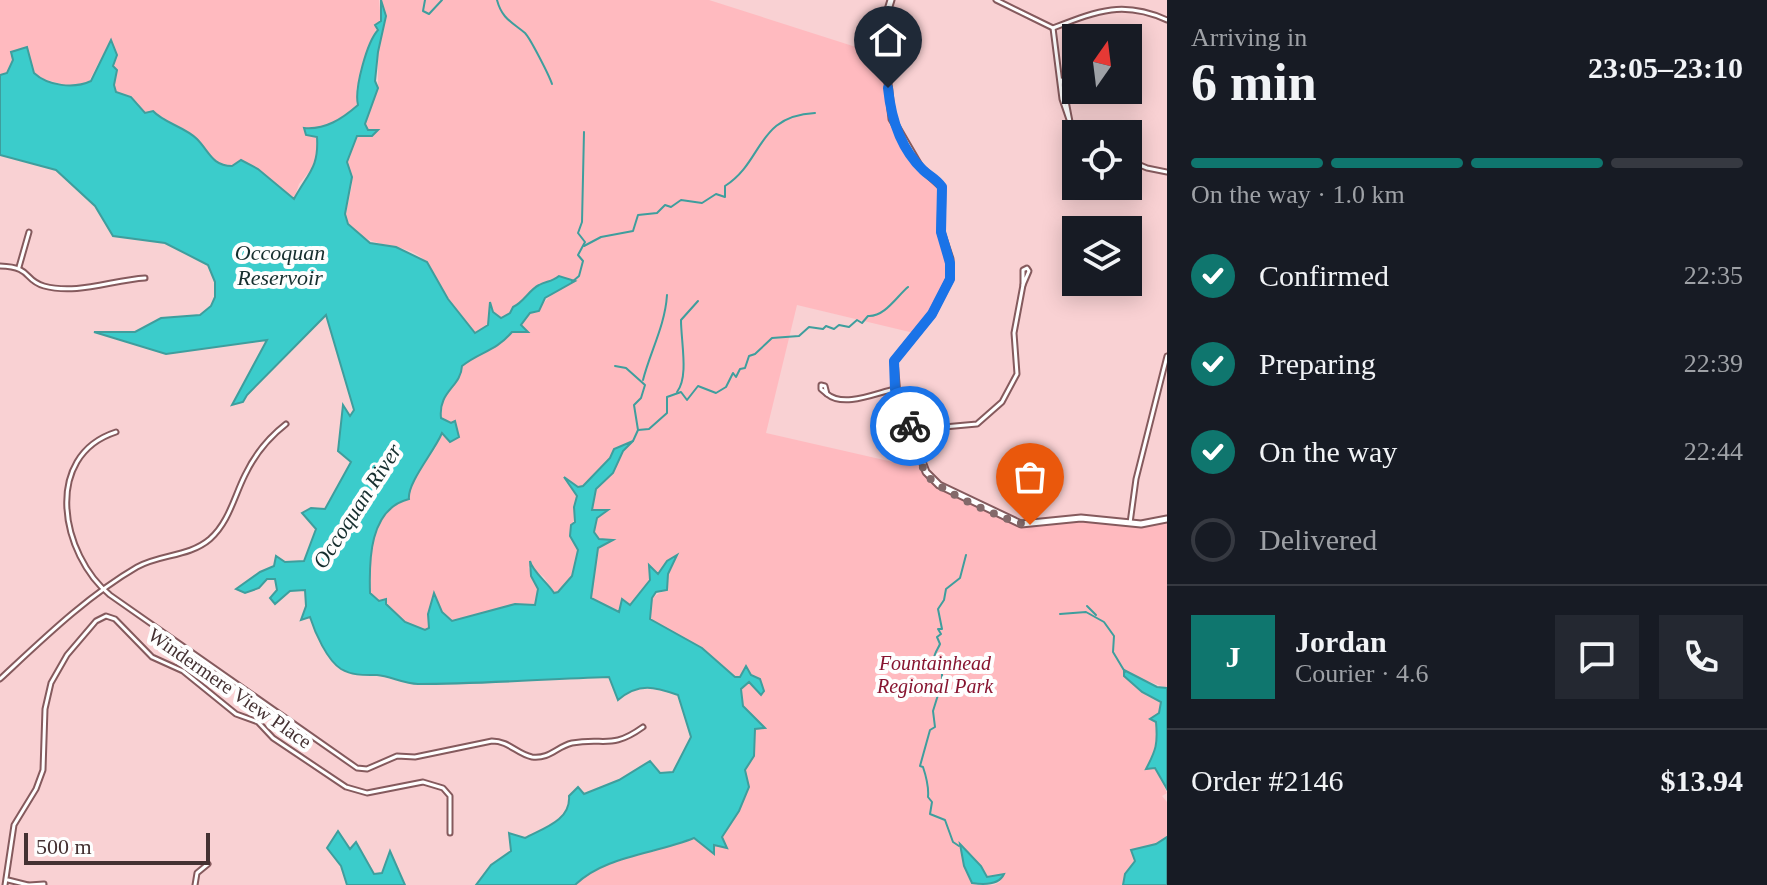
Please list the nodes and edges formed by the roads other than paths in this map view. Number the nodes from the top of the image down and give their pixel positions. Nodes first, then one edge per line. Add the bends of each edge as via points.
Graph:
1 (891, 0) edge
2 (996, 0) edge
3 (1115, 3) dead end
4 (1137, 4) dead end
5 (1167, 20) edge
6 (1053, 28) junction
7 (1069, 120) edge
8 (1142, 166) edge
9 (1167, 172) edge
10 (29, 232) dead end
11 (0, 266) edge
12 (19, 267) junction
13 (145, 278) dead end
14 (1023, 285) dead end
15 (1167, 356) edge
16 (1165, 370) edge
17 (895, 389) junction
18 (827, 394) dead end
19 (286, 424) dead end
20 (116, 432) dead end
21 (913, 434) junction
22 (1167, 519) edge
23 (1130, 523) junction
24 (105, 591) junction
25 (0, 679) edge
26 (643, 727) dead end
27 (450, 833) dead end
28 (208, 864) dead end
29 (8, 880) junction
30 (44, 884) edge
31 (5, 885) edge
32 (28, 885) edge
33 (195, 885) edge

1 - 17 street via 882,29 892,119 918,165 942,187 941,232 951,267 940,301 895,356
2 - 6 street
3 - 6 street
4 - 5 street
6 - 7 street
8 - 9 street
10 - 12 street
11 - 12 street
12 - 13 street via 48,287
14 - 21 street via 1015,323 1017,374 1002,402 973,425
15 - 16 street
16 - 23 street
17 - 18 street via 844,400
17 - 21 street
19 - 24 street via 256,454 213,536 188,552 139,566
20 - 24 street via 84,449 68,481 72,539 83,565
21 - 23 street via 932,481 1013,522 1095,518
22 - 23 street
24 - 25 street
24 - 26 street via 361,770 397,756 492,741 529,756 547,757 571,743 622,740
27 - 29 street, Windermere View Place via 450,796 443,788 423,782 367,793 346,787 258,722 236,714 178,668 152,657 106,616 67,655 51,683 43,770 14,825
28 - 33 street via 200,869
29 - 31 street, Windermere View Place
29 - 32 street
30 - 32 street

